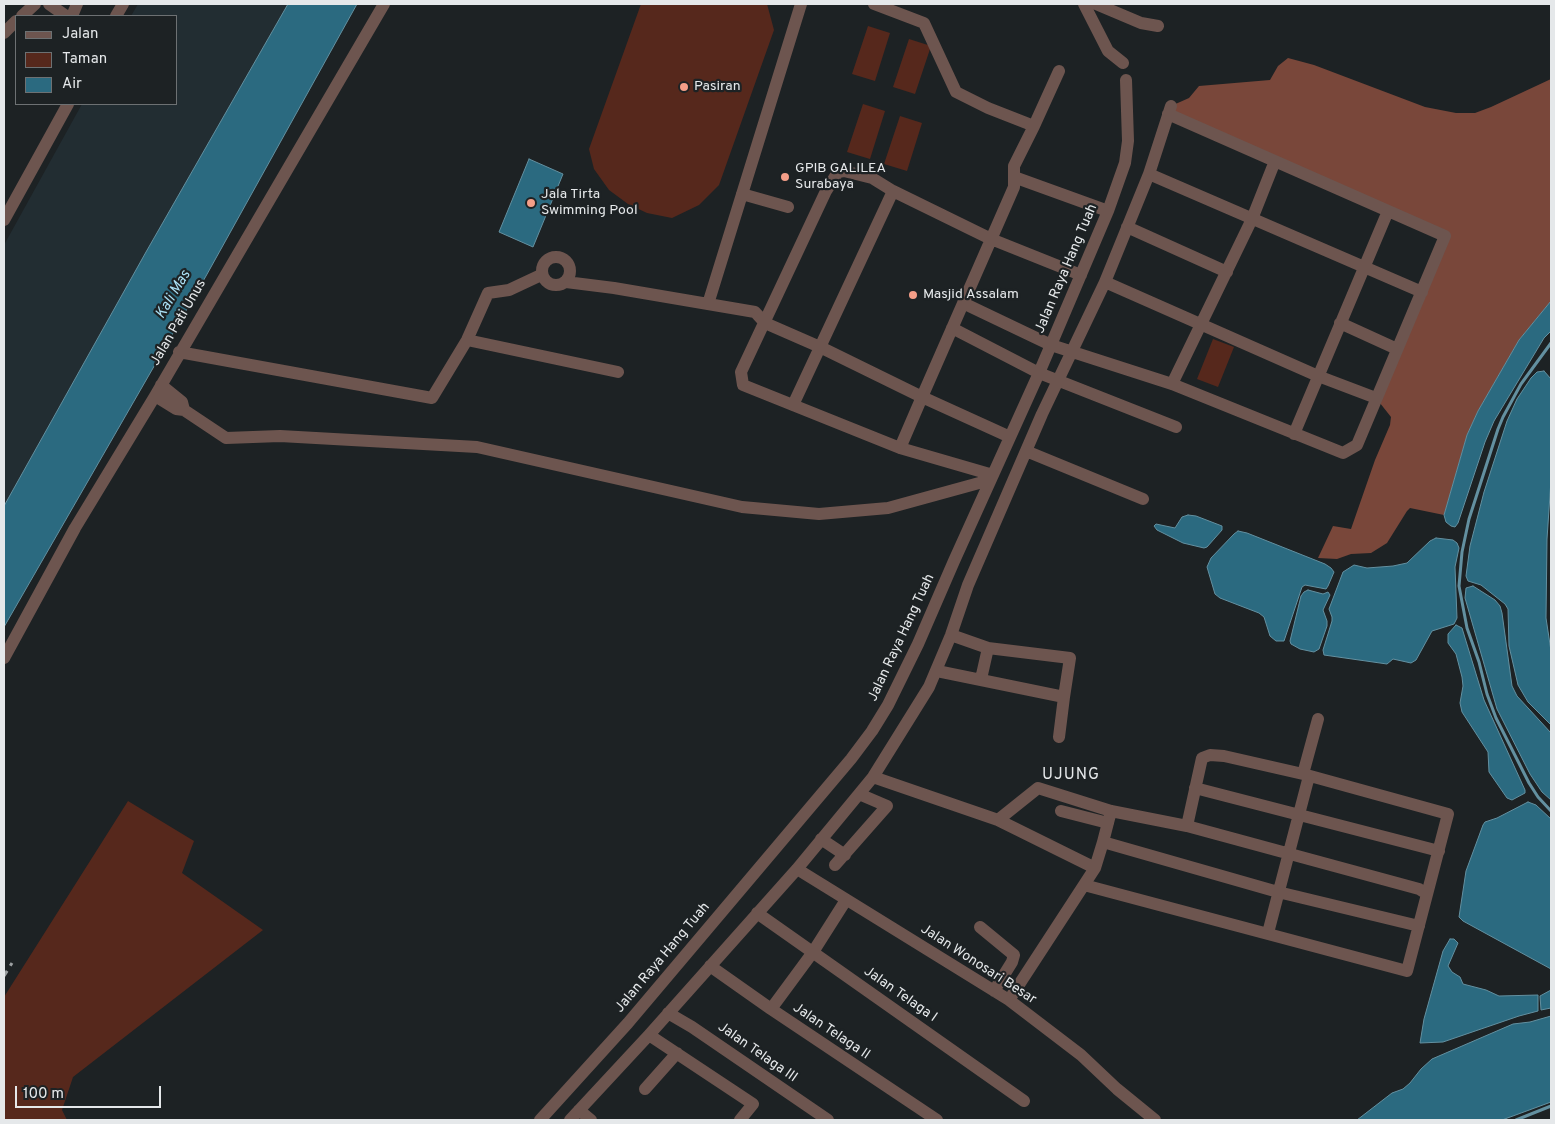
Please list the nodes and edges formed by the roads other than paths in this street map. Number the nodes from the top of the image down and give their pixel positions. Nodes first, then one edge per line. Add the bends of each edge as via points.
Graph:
1 (35, 4) edge
2 (50, 4) edge
3 (123, 4) edge
4 (384, 4) edge
5 (801, 4) edge
6 (874, 4) edge
7 (1084, 4) edge
8 (1096, 4) edge
9 (23, 15) edge
10 (65, 15) edge
11 (117, 15) edge
12 (15, 22) edge
13 (1158, 26) dead end
14 (4, 33) edge
15 (1123, 62) dead end
16 (1059, 71) dead end
17 (1126, 80) dead end
18 (67, 105) edge
19 (1034, 126) junction
20 (1275, 161) junction
21 (1148, 174) junction
22 (1014, 177) junction
23 (893, 191) junction
24 (742, 194) junction
25 (788, 207) dead end
26 (1108, 211) junction
27 (1388, 211) junction
28 (1252, 219) junction
29 (4, 220) edge
30 (1127, 227) junction
31 (991, 239) junction
32 (1364, 267) junction
33 (1227, 272) junction
34 (541, 275) junction
35 (1081, 275) junction
36 (566, 282) junction
37 (1105, 282) junction
38 (1422, 292) junction
39 (963, 303) junction
40 (708, 304) junction
41 (765, 323) junction
42 (1340, 323) junction
43 (1201, 324) junction
44 (952, 328) junction
45 (467, 340) junction
46 (1051, 345) junction
47 (820, 347) junction
48 (1397, 349) junction
49 (179, 352) junction
50 (1071, 353) junction
51 (618, 372) dead end
52 (1039, 373) junction
53 (1318, 376) junction
54 (1058, 381) junction
55 (1172, 384) junction
56 (158, 391) junction
57 (922, 397) junction
58 (1376, 398) junction
59 (793, 405) junction
60 (1176, 427) dead end
61 (1294, 434) junction
62 (1010, 437) junction
63 (900, 448) junction
64 (1026, 451) junction
65 (992, 478) junction
66 (1142, 499) dead end
67 (952, 635) junction
68 (988, 648) junction
69 (4, 658) edge
70 (937, 671) junction
71 (981, 679) junction
72 (1064, 697) junction
73 (1318, 719) dead end
74 (1059, 737) dead end
75 (1306, 775) junction
76 (872, 777) junction
77 (1195, 788) junction
78 (859, 794) junction
79 (1061, 811) dead end
80 (1300, 815) junction
81 (1110, 817) junction
82 (998, 820) junction
83 (1187, 826) junction
84 (821, 839) junction
85 (1103, 842) junction
86 (1438, 851) junction
87 (1288, 853) junction
88 (845, 855) junction
89 (835, 865) dead end
90 (1094, 868) junction
91 (797, 869) junction
92 (1084, 885) junction
93 (1278, 892) junction
94 (1427, 894) junction
95 (846, 900) junction
96 (757, 913) junction
97 (1419, 926) junction
98 (980, 927) dead end
99 (1268, 933) junction
100 (813, 952) junction
101 (710, 966) junction
102 (994, 991) junction
103 (1009, 1000) junction
104 (771, 1009) junction
105 (668, 1013) junction
106 (649, 1036) junction
107 (677, 1053) junction
108 (645, 1089) dead end
109 (1024, 1101) dead end
110 (579, 1110) junction
111 (540, 1120) edge
112 (570, 1120) edge
113 (591, 1120) edge
114 (740, 1120) edge
115 (828, 1120) edge
116 (937, 1120) edge
117 (1155, 1120) edge

1 - 9 street
2 - 10 street
3 - 11 street
4 - 49 street, Jalan Pati Unus
5 - 24 street
6 - 19 street via 924,23 956,92
7 - 15 street via 1108,51
8 - 13 street via 1141,23
12 - 14 street
16 - 19 street
17 - 26 street, Jalan Raya Hang Tuah via 1128,141 1125,163
18 - 29 street
19 - 22 street via 1014,166
20 - 21 street via 1170,110
20 - 27 street
20 - 28 street
21 - 28 street
21 - 30 street
22 - 26 street
22 - 31 street via 1014,187
23 - 31 street
23 - 41 street via 872,178 838,172 822,198
23 - 47 street
24 - 25 street
24 - 40 street
26 - 35 street, Jalan Raya Hang Tuah
27 - 32 street
27 - 38 street via 1445,236
28 - 32 street
28 - 33 street
30 - 33 street
30 - 37 street
31 - 35 street
31 - 39 street
32 - 38 street
32 - 42 street
33 - 43 street
34 - 36 street via 547,283 556,286
34 - 36 street via 544,262 552,256 562,257 569,264 570,274
34 - 45 street via 509,290 488,293
35 - 46 street, Jalan Raya Hang Tuah
36 - 40 street
37 - 43 street
37 - 50 street
38 - 48 street
39 - 44 street
39 - 46 street
40 - 41 street via 755,312
41 - 47 street
41 - 59 street via 741,372 743,385
42 - 48 street
42 - 53 street
43 - 53 street
43 - 55 street
44 - 52 street
44 - 57 street
45 - 49 street via 432,398
45 - 51 street
46 - 50 street
46 - 52 street, Jalan Raya Hang Tuah
47 - 57 street
47 - 59 street
48 - 58 street
49 - 56 street, Jalan Pati Unus
50 - 54 street
50 - 55 street
52 - 54 street
52 - 62 street, Jalan Raya Hang Tuah
53 - 58 street
53 - 61 street
54 - 60 street
54 - 64 street
55 - 61 street
56 - 65 street via 176,408 226,438 280,436 477,447 742,507 819,514 888,508
56 - 69 street, Jalan Pati Unus via 75,528
57 - 62 street
57 - 63 street
58 - 61 street via 1357,445 1343,453
59 - 63 street
62 - 65 street, Jalan Raya Hang Tuah
63 - 65 street
64 - 66 street
64 - 67 street via 968,586
65 - 111 street, Jalan Raya Hang Tuah via 918,644 872,731 628,1023
67 - 68 street
67 - 70 street
68 - 71 street
68 - 72 street via 1070,658
70 - 71 street
70 - 76 street via 930,688
71 - 72 street
72 - 74 street
73 - 75 street
75 - 77 street via 1210,755 1202,758
75 - 80 street
75 - 86 street via 1448,814
76 - 78 street
76 - 82 street
77 - 80 street
77 - 83 street
78 - 84 street
78 - 88 street via 887,806
79 - 81 street
80 - 86 street
80 - 87 street
81 - 82 street via 1038,788
81 - 83 street
81 - 85 street
82 - 90 street
83 - 87 street
84 - 88 street
84 - 91 street
85 - 90 street
85 - 93 street
86 - 94 street
87 - 93 street
87 - 94 street
88 - 89 street
90 - 92 street
91 - 95 street, Jalan Wonosari Besar
91 - 96 street
92 - 99 street
92 - 103 street
93 - 97 street
93 - 99 street
94 - 97 street
95 - 100 street
95 - 102 street, Jalan Wonosari Besar
96 - 100 street, Jalan Telaga I
96 - 101 street
97 - 99 street via 1407,971
98 - 102 street via 1014,955
100 - 104 street
100 - 109 street, Jalan Telaga I
101 - 104 street, Jalan Telaga II
101 - 105 street
102 - 103 street, Jalan Wonosari Besar
103 - 117 street, Jalan Wonosari Besar via 1081,1055 1117,1090
104 - 116 street, Jalan Telaga II
105 - 106 street
105 - 115 street, Jalan Telaga III
106 - 107 street
106 - 110 street
107 - 108 street
107 - 114 street via 753,1104
110 - 112 street
110 - 113 street

